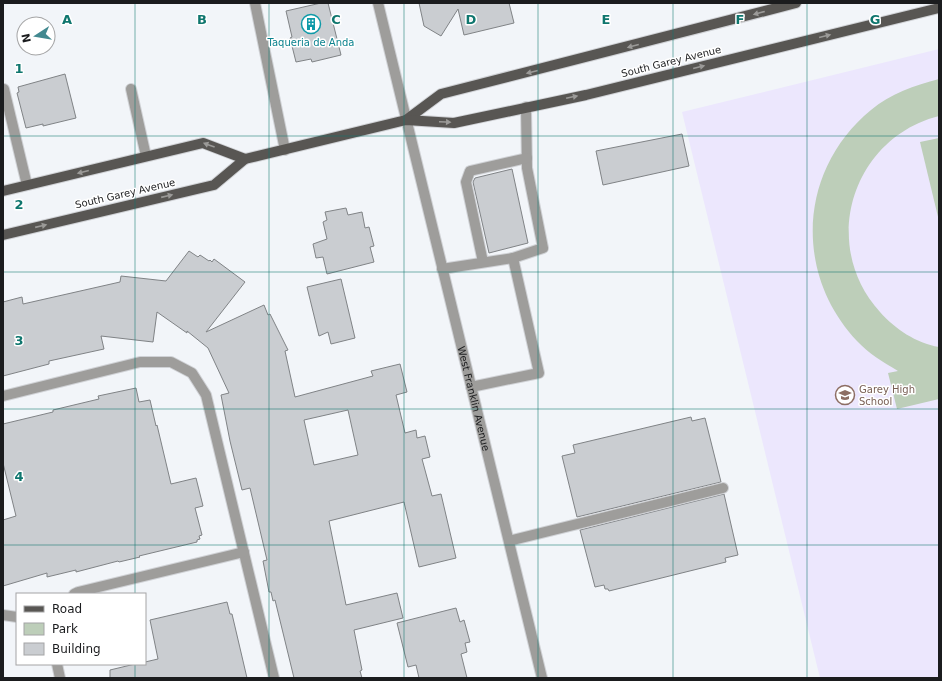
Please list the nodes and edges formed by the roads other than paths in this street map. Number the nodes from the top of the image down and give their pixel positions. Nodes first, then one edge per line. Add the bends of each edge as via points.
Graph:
1 (255, 3) edge
2 (378, 3) edge
3 (796, 3) edge
4 (939, 8) edge
5 (4, 89) dead end
6 (131, 89) dead end
7 (526, 107) junction
8 (406, 120) junction
9 (286, 150) junction
10 (146, 156) junction
11 (527, 158) junction
12 (245, 159) junction
13 (27, 185) junction
14 (3, 191) edge
15 (3, 235) edge
16 (513, 258) junction
17 (483, 262) junction
18 (442, 269) junction
19 (471, 387) junction
20 (3, 396) edge
21 (723, 488) dead end
22 (509, 541) junction
23 (244, 552) junction
24 (76, 593) edge
25 (3, 615) edge
26 (16, 617) edge
27 (57, 665) edge
28 (60, 678) edge
29 (274, 678) edge
30 (542, 678) edge

1 - 9 street
2 - 8 street, West Franklin Avenue
3 -> 8 main road, South Garey Avenue via 441,94
7 -> 4 main road, South Garey Avenue
5 - 13 street
6 - 10 street
8 -> 7 main road, South Garey Avenue via 454,123
7 - 11 street
8 - 9 main road, South Garey Avenue
8 - 18 street, West Franklin Avenue
9 - 12 main road, South Garey Avenue
12 -> 10 main road via 203,143
10 -> 13 main road
11 - 16 street via 543,248
11 - 17 street via 470,171 466,182
15 -> 12 main road, South Garey Avenue via 214,185
13 - 14 main road
16 - 17 street
16 - 19 street via 539,373
17 - 18 street
18 - 19 street, West Franklin Avenue
19 - 22 street, West Franklin Avenue
20 - 23 street via 140,362 170,362 192,374 206,395
21 - 22 street
22 - 30 street, West Franklin Avenue
23 - 24 street
23 - 29 street
25 - 26 street
27 - 28 street

